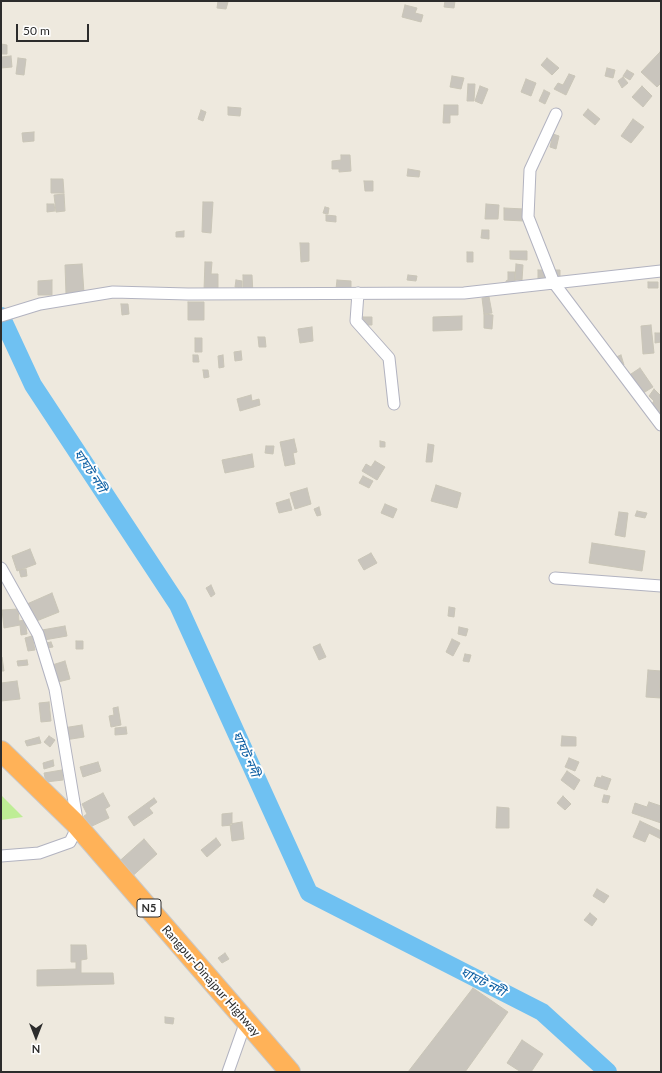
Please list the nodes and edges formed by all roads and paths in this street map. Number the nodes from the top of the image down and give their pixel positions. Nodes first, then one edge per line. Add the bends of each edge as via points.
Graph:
1 (556, 114) dead end
2 (661, 270) edge
3 (554, 282) junction
4 (358, 293) junction
5 (1, 316) edge
6 (394, 404) dead end
7 (661, 425) edge
8 (1, 568) edge
9 (555, 578) dead end
10 (661, 586) edge
11 (1, 751) edge
12 (78, 826) junction
13 (1, 856) edge
14 (246, 1021) junction
15 (228, 1072) edge
16 (290, 1072) edge

1 - 3 street via 530,170 528,217
2 - 3 street
3 - 4 street via 464,293
3 - 7 street
4 - 5 street via 113,292 40,304
4 - 6 street via 356,321 389,358
8 - 12 street via 38,634 55,689
9 - 10 street
11 - 12 highway, Rangpur-Dinajpur Highway / N5
12 - 13 street via 70,842 39,853
12 - 14 highway, Rangpur-Dinajpur Highway / N5
14 - 15 street
14 - 16 highway, Rangpur-Dinajpur Highway / N5

